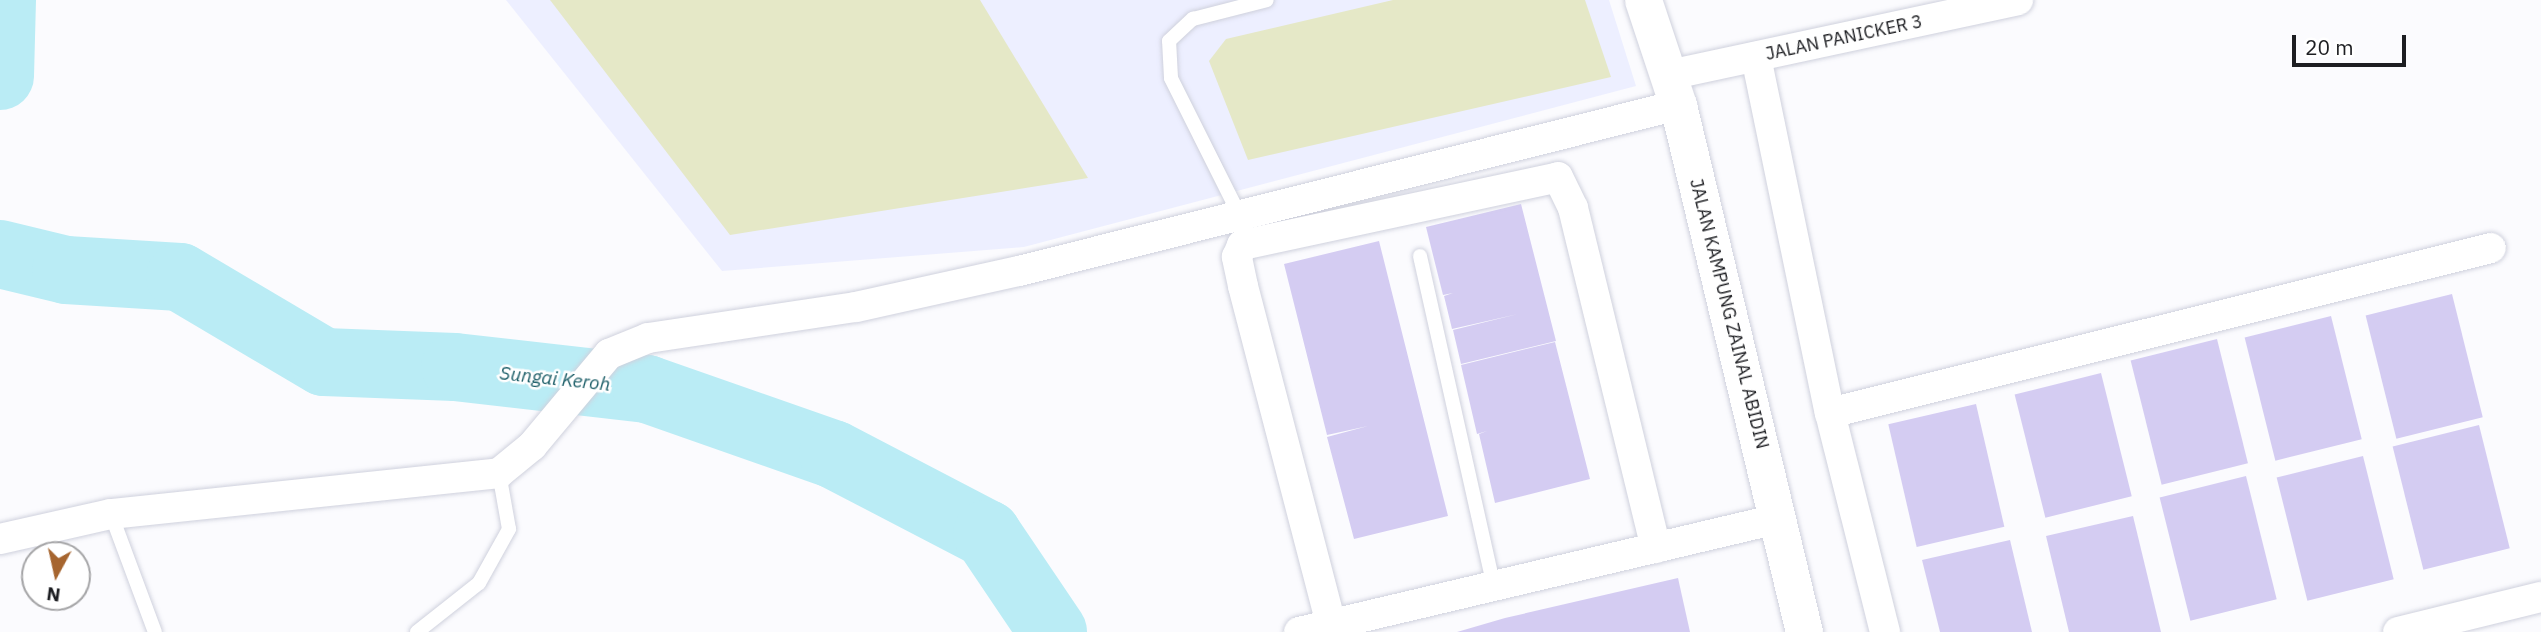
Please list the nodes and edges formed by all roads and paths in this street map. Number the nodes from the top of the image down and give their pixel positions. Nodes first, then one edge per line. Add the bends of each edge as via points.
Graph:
1 (1267, 0) edge
2 (1643, 0) edge
3 (2018, 0) edge
4 (1756, 57) junction
5 (1674, 90) junction
6 (1240, 216) junction
7 (2491, 248) dead end
8 (1420, 256) dead end
9 (1830, 413) junction
10 (499, 473) junction
11 (111, 514) junction
12 (1778, 519) junction
13 (0, 539) edge
14 (1656, 548) junction
15 (1494, 586) junction
16 (2541, 597) edge
17 (1331, 624) junction
18 (155, 632) edge
19 (417, 632) edge
20 (1299, 632) edge
21 (1804, 632) edge
22 (1885, 632) edge
23 (2398, 632) edge

1 - 6 lane via 1193,19 1169,41 1171,78
2 - 5 street, JALAN KAMPUNG ZAINAL ABIDIN
3 - 4 street, JALAN PANICKER 3
4 - 5 street, JALAN PANICKER 3
4 - 9 street
5 - 6 street, JALAN PANICKER 3
5 - 12 street, JALAN KAMPUNG ZAINAL ABIDIN
6 - 10 street, JALAN PANICKER 3 via 856,307 682,330 609,354 578,385 532,446
7 - 9 street
8 - 15 lane
9 - 22 street
10 - 11 street
10 - 19 lane via 509,529 479,583
11 - 13 street
11 - 18 lane
12 - 14 street
12 - 21 street, JALAN KAMPUNG ZAINAL ABIDIN
14 - 15 street
14 - 17 street via 1573,208 1558,177 1242,245 1237,253 1243,286
15 - 17 street
16 - 23 street
17 - 20 street

